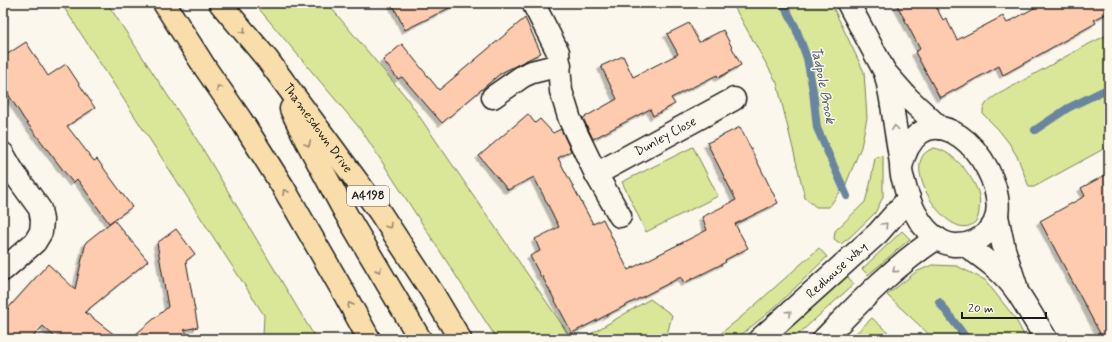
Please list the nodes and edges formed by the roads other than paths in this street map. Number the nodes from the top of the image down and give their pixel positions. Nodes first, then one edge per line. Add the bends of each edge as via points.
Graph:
1 (164, 3) edge
2 (220, 3) edge
3 (533, 3) edge
4 (848, 3) edge
5 (266, 59) junction
6 (560, 65) junction
7 (885, 72) junction
8 (492, 97) dead end
9 (734, 99) dead end
10 (940, 128) junction
11 (3, 154) edge
12 (901, 167) junction
13 (596, 174) junction
14 (909, 198) junction
15 (620, 216) dead end
16 (997, 216) junction
17 (937, 238) junction
18 (965, 245) junction
19 (3, 270) edge
20 (1018, 293) junction
21 (369, 339) edge
22 (420, 339) edge
23 (460, 339) edge
24 (760, 339) edge
25 (824, 339) edge
26 (1046, 339) edge

21 -> 1 main road via 250,133
2 -> 5 main road, Thamesdown Drive / A4198
3 - 6 street via 558,52
4 - 7 street
5 -> 22 main road via 346,214
5 -> 23 main road, Thamesdown Drive / A4198 via 379,211
6 - 8 street via 523,76
6 - 13 street via 561,91 570,120
7 - 10 street
12 -> 7 street
9 - 13 street, Dunley Close
10 - 12 street via 928,129 918,134 906,151
10 - 16 street via 965,140 986,166 997,196
11 - 19 street via 40,210 42,220 41,232 35,242
12 - 14 street via 902,179
13 - 15 street
14 - 17 street via 919,219
24 -> 14 street, Redhouse Way via 878,233
16 - 18 street via 987,232
16 - 20 street
17 - 18 street via 951,244
17 -> 25 street via 912,255 870,292
18 - 20 street via 996,268
20 - 26 street

